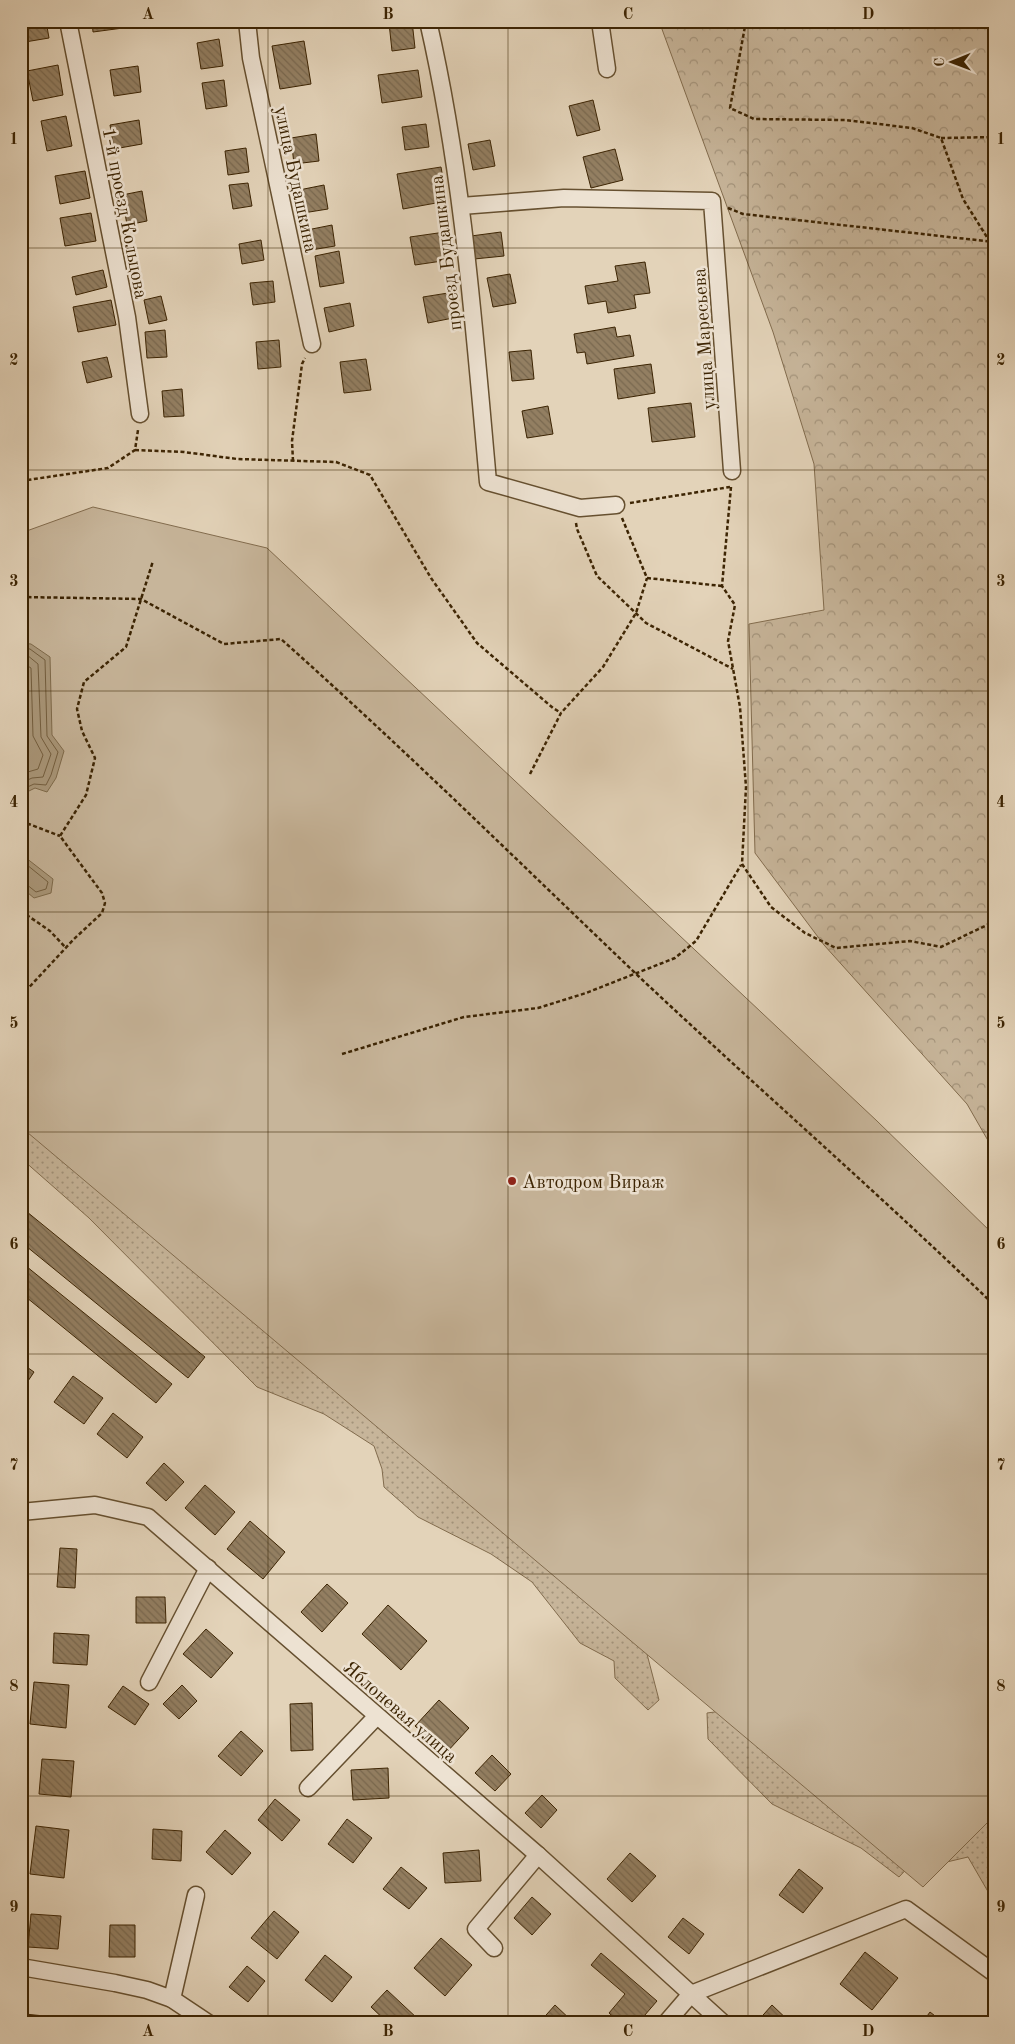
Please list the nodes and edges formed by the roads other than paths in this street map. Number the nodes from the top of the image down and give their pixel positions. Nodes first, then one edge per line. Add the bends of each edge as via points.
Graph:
1 (68, 21) edge
2 (247, 21) edge
3 (428, 21) edge
4 (600, 21) edge
5 (607, 68) dead end
6 (462, 206) junction
7 (312, 344) road end
8 (140, 414) road end
9 (732, 479) road end
10 (616, 505) road end
11 (21, 1512) edge
12 (208, 1568) junction
13 (149, 1682) dead end
14 (376, 1717) junction
15 (308, 1788) dead end
16 (538, 1856) junction
17 (196, 1894) dead end
18 (494, 1948) dead end
19 (21, 1967) edge
20 (994, 1973) edge
21 (691, 1994) junction
22 (172, 1999) junction
23 (208, 2023) edge
24 (666, 2023) edge
25 (723, 2023) edge

1 - 8 street, 1-й проезд Кольцова via 127,317
2 - 7 street, улица Будашкина via 251,58
3 - 6 street, проезд Будашкина via 443,87
4 - 5 street
6 - 9 street, улица Маресьева via 564,198 712,201
6 - 10 street, проезд Будашкина via 488,482 574,507
11 - 12 street, Яблоневая улица via 95,1505 148,1517
12 - 13 street
12 - 14 street, Яблоневая улица
14 - 15 street
14 - 16 street, Яблоневая улица
16 - 18 street via 476,1929
16 - 21 street, Яблоневая улица
17 - 22 street
19 - 22 street via 115,1983
20 - 21 street via 906,1909
21 - 24 street
21 - 25 street, Яблоневая улица
22 - 23 street

